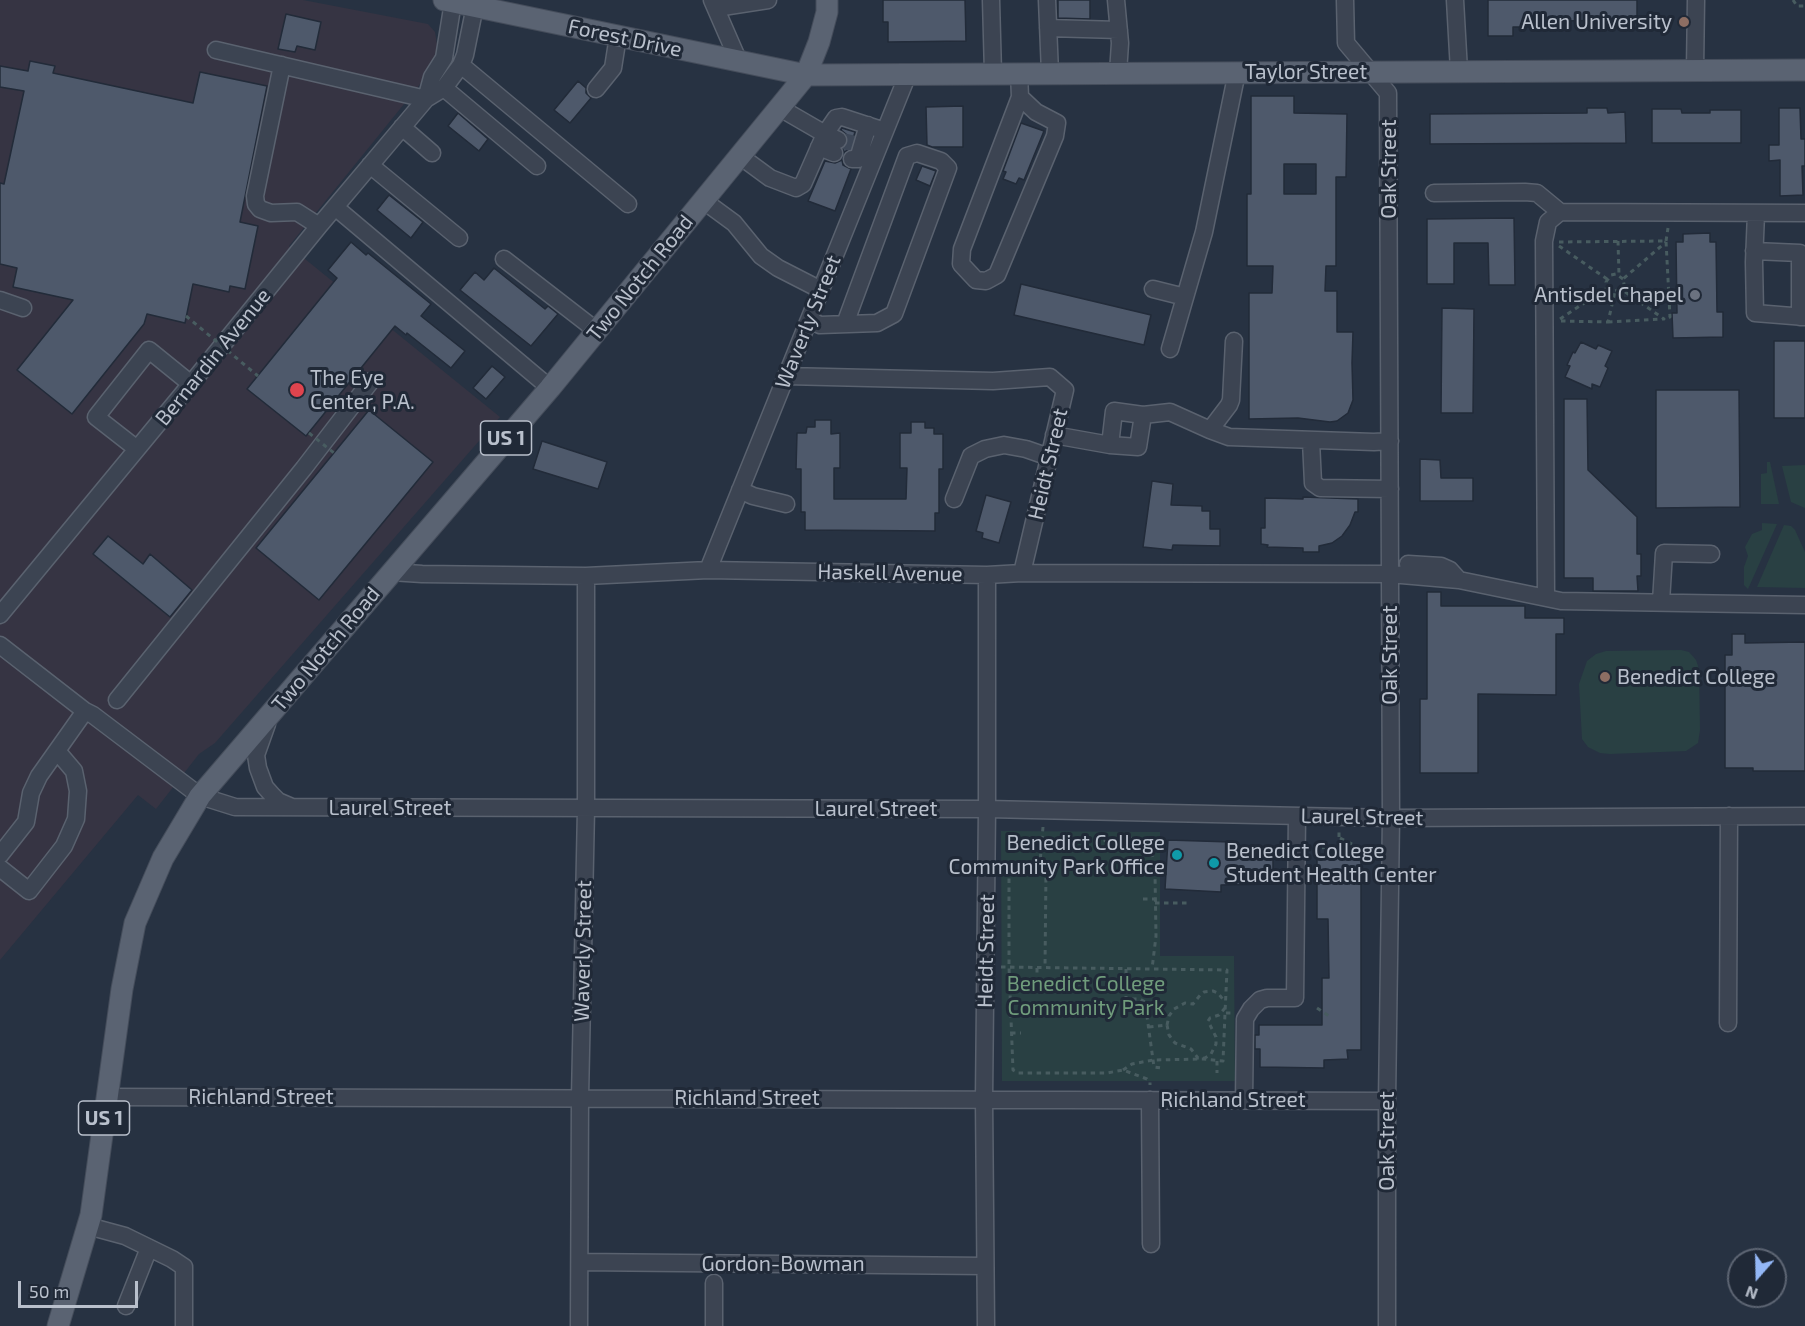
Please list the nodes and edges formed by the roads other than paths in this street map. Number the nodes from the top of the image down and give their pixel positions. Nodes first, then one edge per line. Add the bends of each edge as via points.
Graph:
1 (768, 0) edge
2 (827, 0) edge
3 (991, 0) edge
4 (1047, 0) edge
5 (1116, 0) edge
6 (1345, 0) edge
7 (1455, 0) edge
8 (1696, 0) edge
9 (449, 1) edge
10 (739, 2) edge
11 (714, 4) edge
12 (475, 6) junction
13 (1048, 28) junction
14 (1119, 30) junction
15 (618, 36) junction
16 (216, 50) dead end
17 (739, 62) junction
18 (461, 64) junction
19 (282, 65) junction
20 (1695, 70) junction
21 (1805, 70) edge
22 (1459, 71) junction
23 (1237, 72) junction
24 (1370, 72) junction
25 (1050, 73) junction
26 (1118, 73) junction
27 (908, 74) junction
28 (993, 74) junction
29 (1019, 74) junction
30 (806, 75) junction
31 (444, 88) junction
32 (596, 89) dead end
33 (1020, 97) junction
34 (426, 99) junction
35 (780, 108) junction
36 (868, 125) junction
37 (402, 128) junction
38 (885, 131) junction
39 (829, 144) junction
40 (432, 153) dead end
41 (860, 155) junction
42 (740, 156) junction
43 (370, 165) junction
44 (537, 166) dead end
45 (1434, 193) dead end
46 (704, 201) junction
47 (628, 204) dead end
48 (336, 207) junction
49 (1560, 212) junction
50 (1756, 213) junction
51 (1805, 213) edge
52 (319, 226) junction
53 (459, 238) dead end
54 (1754, 251) junction
55 (504, 259) dead end
56 (1153, 289) dead end
57 (821, 290) junction
58 (1185, 297) junction
59 (0, 300) edge
60 (23, 308) dead end
61 (1803, 317) edge
62 (809, 320) junction
63 (845, 324) junction
64 (597, 332) junction
65 (1234, 341) dead end
66 (1170, 349) dead end
67 (786, 376) junction
68 (371, 381) dead end
69 (191, 384) junction
70 (550, 388) junction
71 (1143, 415) junction
72 (1210, 430) junction
73 (1054, 435) junction
74 (1311, 441) junction
75 (1390, 441) junction
76 (1110, 445) junction
77 (137, 449) junction
78 (1049, 457) junction
79 (1390, 489) junction
80 (740, 490) junction
81 (954, 499) dead end
82 (786, 504) dead end
83 (1711, 554) dead end
84 (1390, 569) junction
85 (708, 570) junction
86 (391, 572) junction
87 (1022, 573) junction
88 (987, 575) junction
89 (586, 576) junction
90 (1546, 597) junction
91 (1661, 602) junction
92 (1805, 605) edge
93 (0, 615) edge
94 (0, 645) edge
95 (117, 700) dead end
96 (275, 708) junction
97 (85, 711) junction
98 (57, 751) junction
99 (200, 796) junction
100 (292, 807) junction
101 (586, 809) junction
102 (987, 809) junction
103 (1297, 816) junction
104 (1729, 816) junction
105 (1805, 816) edge
106 (1391, 818) junction
107 (0, 855) edge
108 (0, 868) edge
109 (1728, 1023) dead end
110 (1150, 1093) junction
111 (107, 1097) junction
112 (580, 1098) junction
113 (984, 1099) junction
114 (1244, 1100) junction
115 (1387, 1101) junction
116 (88, 1226) junction
117 (1151, 1244) dead end
118 (149, 1248) junction
119 (580, 1262) junction
120 (985, 1266) junction
121 (714, 1283) dead end
122 (126, 1306) dead end
123 (58, 1326) edge
124 (184, 1326) edge
125 (579, 1326) edge
126 (714, 1326) edge
127 (986, 1326) edge
128 (1387, 1326) edge

1 - 10 street
2 - 30 main road, US 1 via 819,42
3 - 28 street
4 - 13 street
5 - 14 street
6 - 24 street, Oak Street via 1346,43
7 - 22 street
8 - 20 street
9 - 12 main road, Forest Drive
9 - 34 street, Bernardin Avenue via 444,58 432,77
10 - 11 street
11 - 17 street
12 - 15 main road, Forest Drive
12 - 18 street, Bernardin Avenue
13 - 14 street
13 - 25 street
14 - 26 street
15 - 17 main road, Forest Drive
15 - 32 street via 613,68
16 - 19 street
17 - 30 main road, Forest Drive
18 - 31 street, Bernardin Avenue
18 - 47 street
19 - 34 street
19 - 52 street via 256,204 271,213 297,212
20 - 21 main road, Taylor Street
20 - 22 main road, Taylor Street
22 - 24 main road, Taylor Street
23 - 24 main road, Taylor Street
23 - 26 main road, Taylor Street
23 - 58 street via 1204,232
24 - 75 street, Oak Street via 1388,93
25 - 26 main road, Taylor Street
25 - 29 main road, Taylor Street
27 - 28 main road, Taylor Street
27 - 30 main road, Taylor Street
27 - 38 street, Waverly Street
28 - 29 main road, Taylor Street
29 - 33 street
30 - 35 main road, Two Notch Road / US 1
31 - 34 street, Bernardin Avenue
31 - 44 street
33 - 33 street via 1036,112 1057,123 1055,136 997,275 986,281 976,280 961,264 962,249
34 - 37 street, Bernardin Avenue
35 - 39 street
35 - 42 main road, Two Notch Road / US 1
36 - 38 street
36 - 39 street via 836,118
36 - 41 street
37 - 40 street
37 - 43 street, Bernardin Avenue
38 - 41 street, Waverly Street
39 - 42 street via 796,188 770,178
41 - 57 street, Waverly Street
42 - 46 main road, Two Notch Road / US 1
43 - 48 street, Bernardin Avenue
43 - 53 street
45 - 49 street via 1537,193
46 - 57 street via 734,223 761,256
46 - 64 main road, Two Notch Road / US 1
48 - 52 street, Bernardin Avenue
48 - 70 street
49 - 50 street
49 - 90 street via 1548,222 1544,241
50 - 51 street
50 - 54 street
52 - 69 street, Bernardin Avenue
54 - 61 street via 1755,313
54 - 61 street via 1800,252
55 - 64 street
56 - 58 street
57 - 62 street, Waverly Street
58 - 66 street
59 - 60 street
62 - 63 street via 820,325
62 - 67 street, Waverly Street
63 - 63 street via 877,323 894,314 948,168 941,161 917,153 907,156
64 - 70 main road, Two Notch Road / US 1
65 - 72 street via 1231,400
67 - 73 street, Heidt Street via 993,381 1050,377 1065,390
67 - 80 street, Waverly Street
68 - 95 street
69 - 77 street, Bernardin Avenue
69 - 77 street via 149,350 96,417
70 - 86 main road, Two Notch Road / US 1
71 - 72 street via 1170,412
71 - 76 street via 1138,447
71 - 76 street via 1114,411
72 - 74 street via 1229,437
73 - 76 street
73 - 78 street, Heidt Street
74 - 75 street
74 - 79 street via 1313,483 1320,488
75 - 79 street, Oak Street
77 - 93 street, Bernardin Avenue
78 - 81 street via 1004,445 985,449 971,456
78 - 87 street, Heidt Street
79 - 84 street, Oak Street
80 - 82 street
80 - 85 street, Waverly Street
83 - 91 street via 1664,553
84 - 87 street, Haskell Avenue
84 - 90 street, Haskell Avenue
84 - 106 street, Oak Street
85 - 88 street, Haskell Avenue
85 - 89 street, Haskell Avenue
86 - 89 street, Haskell Avenue
86 - 96 main road, Two Notch Road / US 1
87 - 88 street, Haskell Avenue
88 - 102 street, Heidt Street
89 - 101 street, Waverly Street
90 - 91 street, Haskell Avenue via 1561,601
91 - 92 street, Haskell Avenue
94 - 97 street, Laurel Street
96 - 99 main road, Two Notch Road / US 1
96 - 100 street via 259,743 258,768 265,787 278,801
97 - 98 street
97 - 99 street, Laurel Street
98 - 107 street via 31,793 26,822
98 - 108 street via 74,771 78,791 76,819 64,846 28,891
99 - 100 street, Laurel Street via 235,807
99 - 111 main road, Two Notch Road / US 1 via 163,858 135,923
100 - 101 street, Laurel Street
101 - 102 street, Laurel Street
101 - 112 street, Waverly Street
102 - 103 street, Laurel Street
102 - 113 street, Heidt Street
103 - 106 street, Laurel Street
103 - 114 street via 1295,998 1260,1000 1245,1018
104 - 105 street, Laurel Street
104 - 106 street, Laurel Street
104 - 109 street
106 - 115 street, Oak Street
110 - 113 street, Richland Street
110 - 114 street, Richland Street
110 - 117 street
111 - 112 street, Richland Street
111 - 116 main road, Two Notch Road / US 1
112 - 113 street, Richland Street
112 - 119 street, Waverly Street
113 - 120 street, Heidt Street
114 - 115 street, Richland Street
115 - 128 street, Oak Street
116 - 118 street
116 - 123 main road, Two Notch Road / US 1
118 - 122 street
118 - 124 street via 184,1267
119 - 120 street, Gordon-Bowman
119 - 125 street, Waverly Street
120 - 127 street, Heidt Street
121 - 126 street

